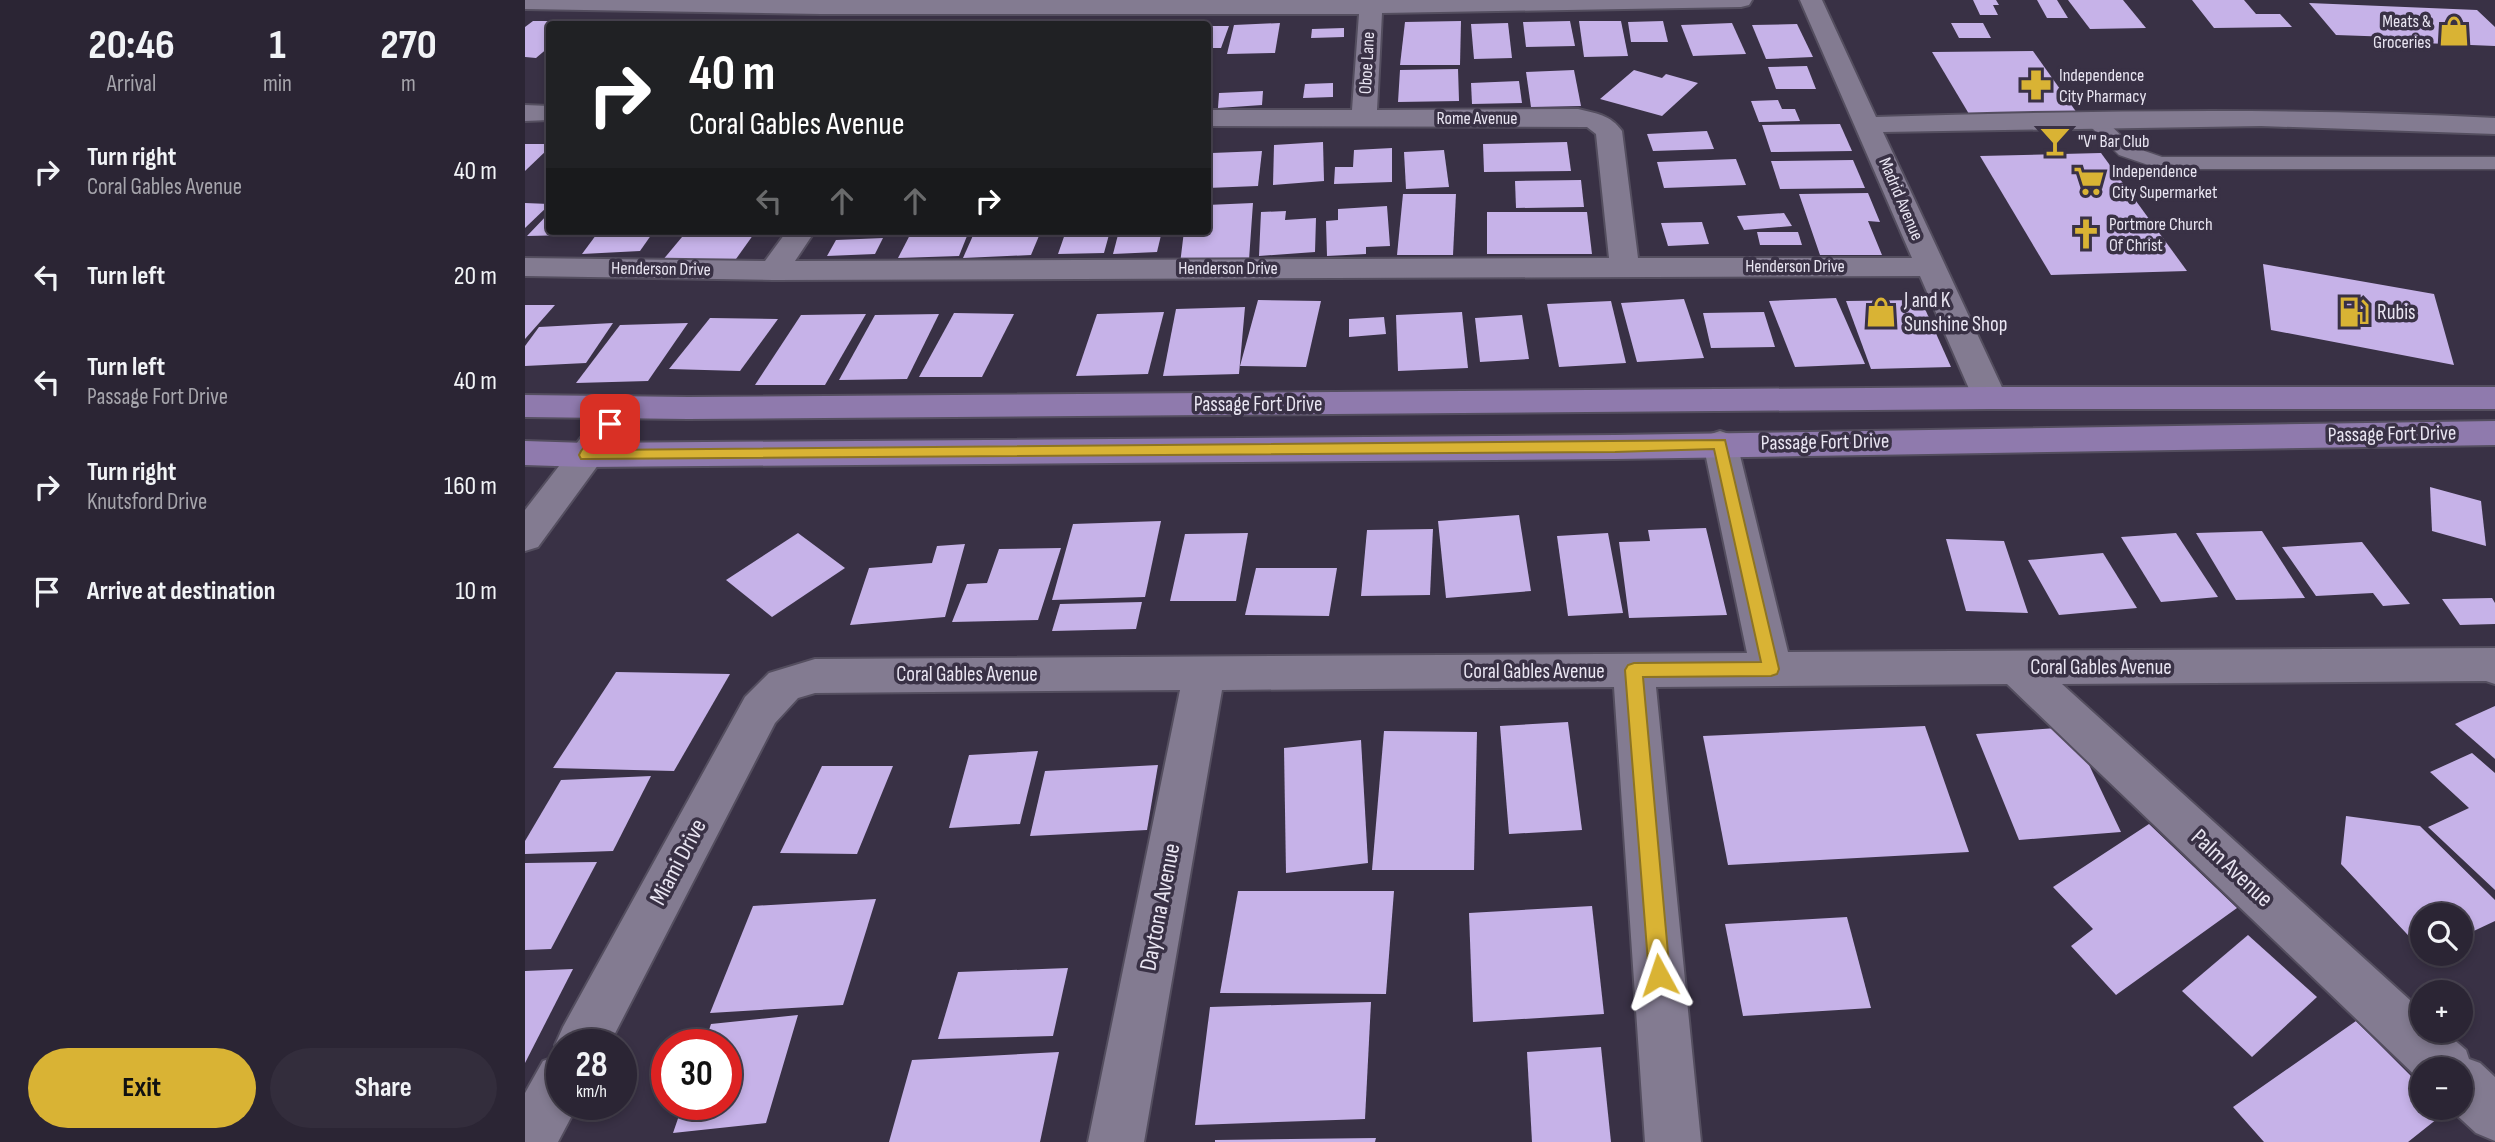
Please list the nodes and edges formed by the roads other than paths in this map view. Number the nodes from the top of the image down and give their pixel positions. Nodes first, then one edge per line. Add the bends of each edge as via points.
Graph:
1 (1741, 0) edge
2 (1811, 0) edge
3 (525, 2) edge
4 (1371, 8) junction
5 (525, 113) edge
6 (546, 113) edge
7 (1211, 118) edge
8 (1364, 118) junction
9 (2093, 119) junction
10 (1869, 125) junction
11 (2495, 126) edge
12 (2495, 163) edge
13 (798, 235) edge
14 (1624, 265) junction
15 (525, 267) edge
16 (1930, 267) junction
17 (773, 271) junction
18 (1990, 398) junction
19 (2495, 398) edge
20 (525, 407) edge
21 (622, 408) junction
22 (2495, 433) edge
23 (1720, 443) junction
24 (525, 453) edge
25 (586, 455) junction
26 (525, 537) edge
27 (2495, 667) edge
28 (2017, 668) junction
29 (1771, 669) junction
30 (1634, 670) junction
31 (1204, 673) junction
32 (784, 685) joint
33 (589, 1029) edge
34 (2434, 1057) edge
35 (2473, 1093) edge
36 (546, 1110) edge
37 (2495, 1114) edge
38 (529, 1142) edge
39 (1116, 1142) edge
40 (1673, 1142) edge

1 - 4 street
2 - 10 street, Madrid Avenue
3 - 4 street
4 - 8 street, Oboe Lane
5 - 6 street
7 - 8 street, Rome Avenue
8 - 14 street, Rome Avenue via 1578,117 1596,121 1609,131
9 - 10 street
9 - 11 street
9 - 12 lane via 2126,151 2160,163
10 - 16 street, Madrid Avenue
13 - 17 street
14 - 16 street, Henderson Drive
14 - 17 street, Henderson Drive
15 - 17 street, Henderson Drive
16 - 18 street, Madrid Avenue
18 - 19 main road, Passage Fort Drive
18 - 21 main road, Passage Fort Drive
20 - 21 main road, Passage Fort Drive
21 - 25 street
22 - 23 main road, Passage Fort Drive
23 - 25 main road, Passage Fort Drive
23 - 29 street
24 - 25 main road, Passage Fort Drive
25 - 26 street
27 - 28 street, Coral Gables Avenue
28 - 29 street, Coral Gables Avenue
28 - 34 street, Palm Avenue
29 - 30 street, Coral Gables Avenue
30 - 31 street, Coral Gables Avenue
30 - 40 street
31 - 32 street, Coral Gables Avenue via 814,676
31 - 39 street, Daytona Avenue
32 - 33 street, Miami Drive via 760,710
35 - 37 street
36 - 38 street

